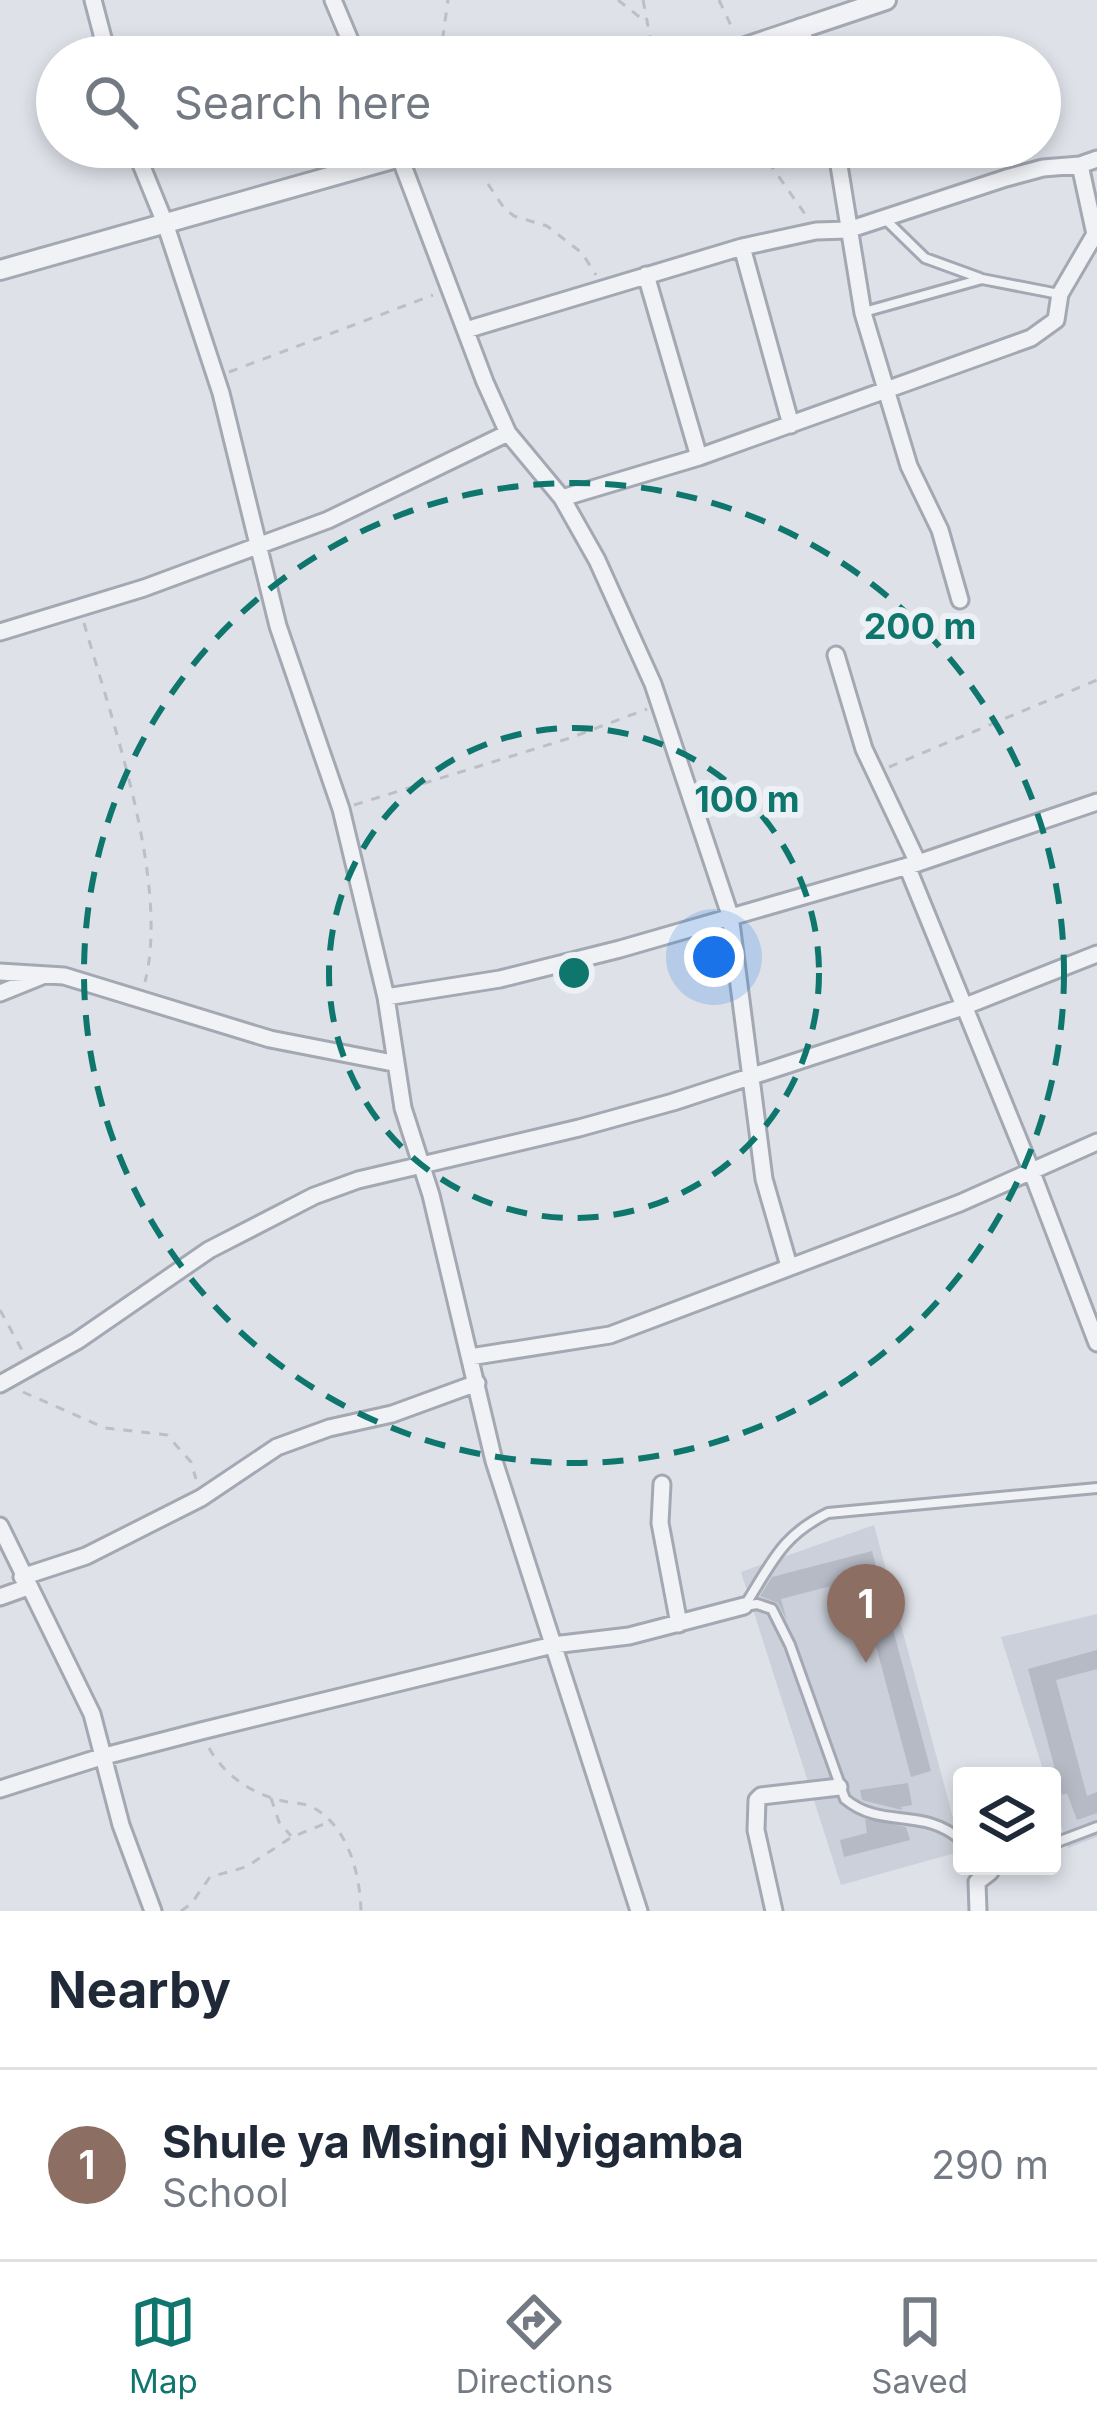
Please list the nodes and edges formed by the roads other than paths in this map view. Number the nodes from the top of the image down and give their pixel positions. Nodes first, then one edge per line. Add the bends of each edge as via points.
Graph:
1 (93, 0) edge
2 (333, 0) edge
3 (886, 0) edge
4 (800, 27) junction
5 (102, 36) edge
6 (349, 36) edge
7 (775, 36) edge
8 (803, 36) edge
9 (1089, 162) edge
10 (142, 168) edge
11 (348, 168) edge
12 (404, 168) edge
13 (839, 168) edge
14 (1054, 168) edge
15 (886, 220) junction
16 (164, 223) junction
17 (848, 230) junction
18 (1096, 238) edge
19 (742, 247) junction
20 (0, 270) edge
21 (646, 274) junction
22 (982, 278) junction
23 (1060, 294) junction
24 (862, 313) junction
25 (466, 330) junction
26 (890, 392) junction
27 (791, 425) junction
28 (508, 433) junction
29 (699, 457) junction
30 (562, 498) junction
31 (260, 544) junction
32 (960, 600) dead end
33 (0, 632) edge
34 (836, 655) dead end
35 (1097, 802) edge
36 (912, 865) junction
37 (730, 915) junction
38 (1097, 954) edge
39 (0, 972) edge
40 (47, 974) junction
41 (0, 993) edge
42 (386, 997) junction
43 (963, 1007) junction
44 (393, 1063) junction
45 (749, 1078) junction
46 (1097, 1142) edge
47 (422, 1163) junction
48 (1031, 1170) junction
49 (789, 1266) junction
50 (1096, 1334) edge
51 (470, 1357) junction
52 (4, 1382) edge
53 (477, 1383) junction
54 (662, 1484) dead end
55 (1097, 1488) edge
56 (0, 1526) edge
57 (25, 1582) junction
58 (0, 1597) edge
59 (744, 1606) junction
60 (679, 1624) junction
61 (553, 1645) junction
62 (101, 1757) junction
63 (839, 1787) junction
64 (0, 1789) edge
65 (1097, 1827) edge
66 (953, 1835) edge
67 (1061, 1841) edge
68 (984, 1875) edge
69 (153, 1911) edge
70 (639, 1911) edge
71 (774, 1911) edge
72 (978, 1911) edge

1 - 5 street
2 - 6 street
3 - 4 street
4 - 7 street
4 - 8 street
9 - 18 street
10 - 16 street
11 - 16 street
12 - 25 street
13 - 17 street
14 - 15 street
15 - 17 street
15 - 22 lane via 925,258
16 - 20 street
16 - 31 street
17 - 19 street
17 - 24 street
18 - 23 street
19 - 21 street
19 - 27 street
21 - 25 street
21 - 29 street
22 - 23 lane
22 - 24 lane
23 - 26 street via 1048,329
24 - 26 street
25 - 28 street
26 - 27 street
26 - 32 street
27 - 29 street
28 - 30 street
28 - 31 street
29 - 30 street
30 - 37 street via 628,623
31 - 33 street
31 - 42 street via 278,626 341,809
34 - 36 street
35 - 36 street
36 - 37 street
36 - 43 street
37 - 42 street via 500,979
37 - 45 street
38 - 43 street
39 - 40 street
40 - 41 street
40 - 44 street via 325,1052
42 - 44 street
43 - 45 street
43 - 48 street
44 - 47 street
45 - 47 street
45 - 49 street via 764,1179
46 - 48 street
47 - 51 street
47 - 52 street via 314,1196 209,1250
48 - 49 street
48 - 50 street
49 - 51 street via 610,1335
51 - 53 street
53 - 57 street via 277,1447 201,1498
53 - 61 street
54 - 60 street via 659,1523
55 - 59 lane via 828,1513 780,1546
56 - 57 street
57 - 58 street
57 - 62 street via 71,1664
59 - 60 street
59 - 63 lane via 772,1609
60 - 61 street
61 - 62 street
61 - 70 street
62 - 64 street
62 - 69 street
63 - 66 lane via 871,1814 936,1823
63 - 71 street via 757,1800
65 - 67 lane
68 - 72 street

